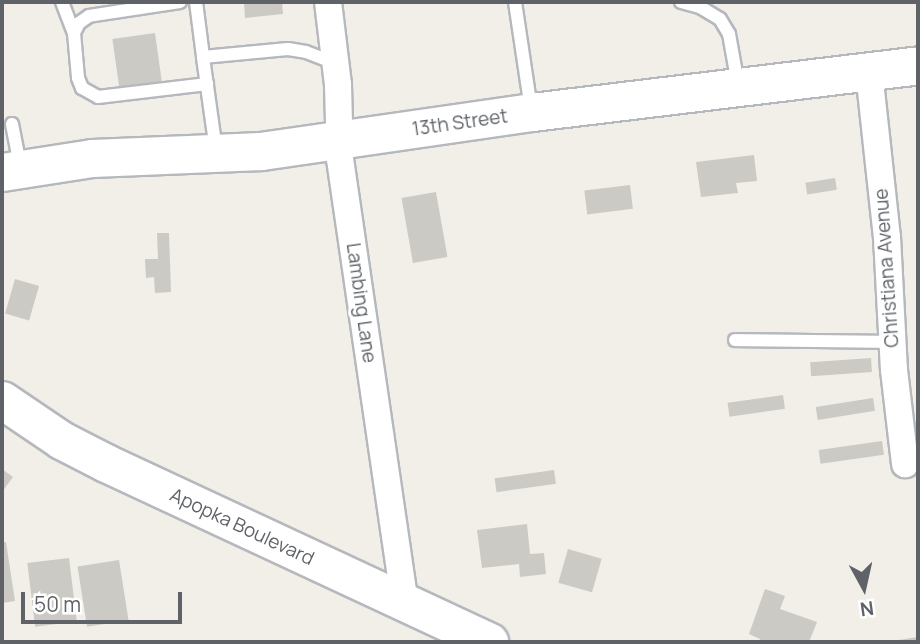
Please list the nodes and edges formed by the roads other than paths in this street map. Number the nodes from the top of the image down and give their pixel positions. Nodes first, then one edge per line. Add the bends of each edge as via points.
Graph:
1 (62, 2) edge
2 (180, 2) edge
3 (196, 2) edge
4 (328, 2) edge
5 (515, 2) edge
6 (681, 2) edge
7 (74, 33) junction
8 (203, 57) junction
9 (335, 63) junction
10 (918, 65) edge
11 (869, 72) junction
12 (207, 83) junction
13 (738, 87) junction
14 (532, 113) junction
15 (12, 124) dead end
16 (338, 140) junction
17 (216, 153) junction
18 (11, 170) edge
19 (735, 340) dead end
20 (892, 342) junction
21 (2, 400) edge
22 (905, 464) dead end
23 (405, 603) junction
24 (489, 642) edge

1 - 7 lane
2 - 7 lane via 100,12 79,23
3 - 8 lane
4 - 9 street, Lambing Lane
5 - 14 lane
6 - 13 lane via 720,19 729,34
7 - 12 lane via 82,88 98,97
8 - 9 lane via 288,49
8 - 12 lane
9 - 16 street, Lambing Lane
10 - 11 street, 13th Street
11 - 13 street, 13th Street
11 - 20 street, Christiana Avenue via 887,237
12 - 17 lane
13 - 14 street, 13th Street
14 - 16 street, 13th Street
15 - 18 lane
16 - 17 street, 13th Street
16 - 23 street, Lambing Lane
17 - 18 street, 13th Street via 92,158
19 - 20 lane
20 - 22 street, Christiana Avenue
21 - 23 street, Apopka Boulevard via 94,457
23 - 24 street, Apopka Boulevard

